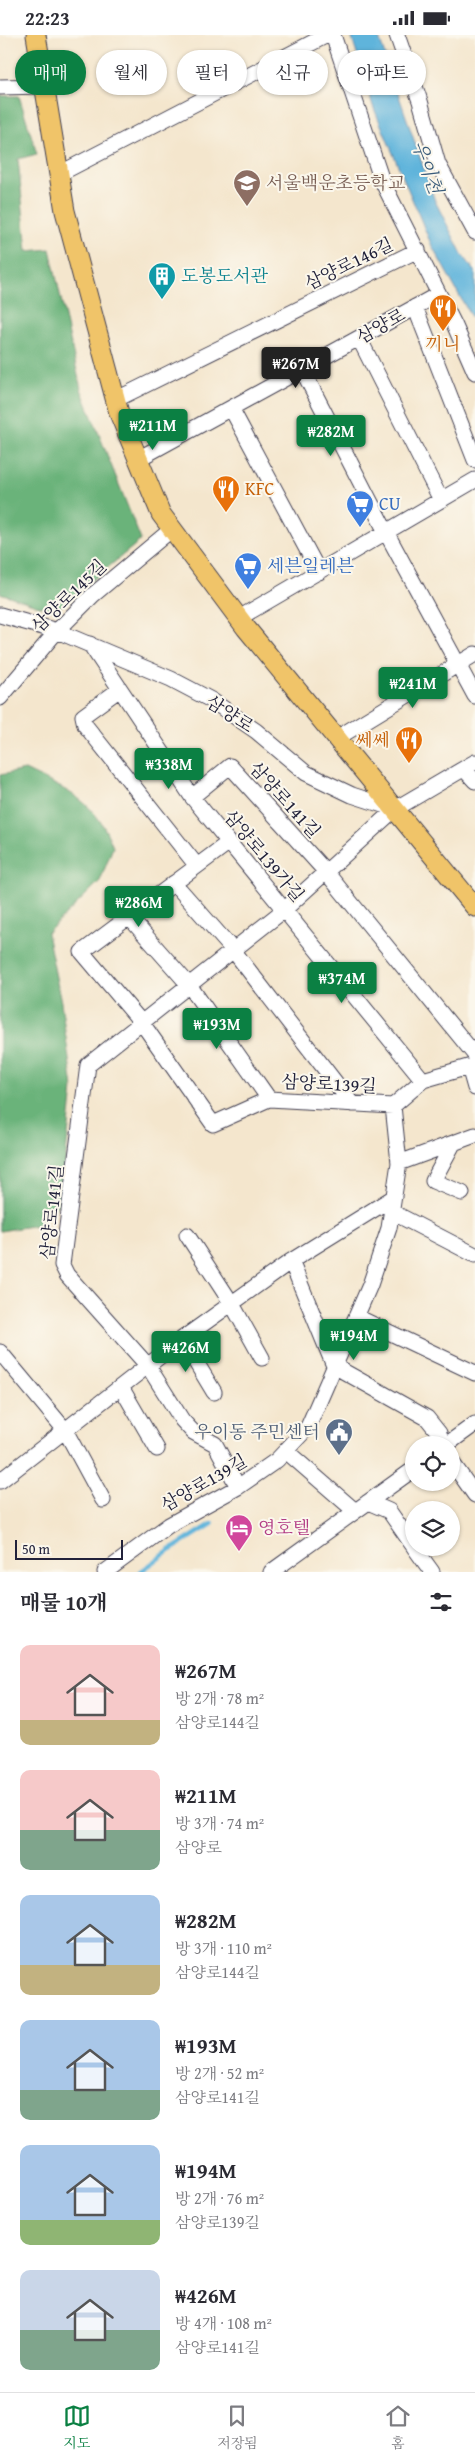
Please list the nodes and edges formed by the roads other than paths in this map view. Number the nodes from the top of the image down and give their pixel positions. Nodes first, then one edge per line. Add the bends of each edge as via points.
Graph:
1 (36, 35) edge
2 (327, 35) edge
3 (333, 35) edge
4 (397, 35) edge
5 (38, 50) edge
6 (15, 86) edge
7 (0, 87) edge
8 (46, 95) edge
9 (59, 174) junction
10 (475, 233) edge
11 (418, 251) junction
12 (439, 294) junction
13 (415, 307) junction
14 (359, 338) junction
15 (302, 369) junction
16 (475, 372) edge
17 (115, 400) junction
18 (231, 408) junction
19 (138, 459) junction
20 (475, 459) edge
21 (475, 480) edge
22 (441, 500) junction
23 (172, 529) junction
24 (386, 532) junction
25 (318, 572) junction
26 (0, 615) edge
27 (239, 618) junction
28 (57, 631) junction
29 (90, 644) junction
30 (475, 654) edge
31 (458, 664) junction
32 (120, 689) junction
33 (475, 696) edge
34 (0, 697) edge
35 (337, 738) junction
36 (472, 765) edge
37 (475, 781) edge
38 (192, 797) junction
39 (395, 809) junction
40 (228, 843) junction
41 (197, 866) junction
42 (326, 872) junction
43 (174, 883) junction
44 (474, 903) edge
45 (284, 910) junction
46 (129, 917) junction
47 (233, 950) junction
48 (189, 985) junction
49 (142, 1023) junction
50 (473, 1063) edge
51 (423, 1080) junction
52 (475, 1088) edge
53 (269, 1099) junction
54 (352, 1104) junction
55 (393, 1106) junction
56 (475, 1135) edge
57 (453, 1144) junction
58 (400, 1163) junction
59 (462, 1193) dead end
60 (393, 1204) junction
61 (186, 1235) dead end
62 (475, 1255) edge
63 (291, 1261) junction
64 (232, 1304) junction
65 (357, 1317) junction
66 (182, 1339) junction
67 (0, 1352) edge
68 (262, 1358) dead end
69 (148, 1366) junction
70 (334, 1366) junction
71 (475, 1373) edge
72 (121, 1387) junction
73 (214, 1392) dead end
74 (475, 1424) edge
75 (65, 1430) junction
76 (440, 1436) edge
77 (457, 1436) edge
78 (157, 1449) dead end
79 (286, 1451) junction
80 (460, 1474) edge
81 (405, 1475) edge
82 (0, 1481) edge
83 (238, 1487) junction
84 (475, 1495) edge
85 (103, 1501) dead end
86 (368, 1502) junction
87 (355, 1511) junction
88 (405, 1534) edge
89 (420, 1556) edge
90 (104, 1572) edge
91 (271, 1572) edge
92 (432, 1572) edge

1 - 5 main road
2 - 9 street
3 - 11 street, 삼양로146길 via 382,181
4 - 10 street via 438,164
6 - 7 street
8 - 9 main road
9 - 17 main road via 65,211
11 - 12 street
11 - 17 street, 삼양로146길
12 - 13 street, 삼양로
12 - 16 street
13 - 14 street, 삼양로
13 - 20 street
14 - 15 street, 삼양로
14 - 22 street
15 - 18 street, 삼양로
15 - 24 street
17 - 19 main road
18 - 19 street, 삼양로
18 - 25 street
19 - 23 main road via 161,514
21 - 22 street
22 - 24 street
23 - 27 main road
23 - 28 street, 삼양로145길 via 93,595
24 - 25 street
24 - 31 street
25 - 27 street
26 - 28 street
27 - 35 main road
28 - 29 street, 삼양로
28 - 34 street, 삼양로145길
29 - 32 street, 삼양로139가길
29 - 39 street, 삼양로 via 172,679 211,700 256,731 306,773 352,795
30 - 31 street
31 - 33 street
31 - 35 street
32 - 38 street, 삼양로139가길
32 - 41 street via 83,716 85,725
35 - 39 main road
36 - 37 street
36 - 39 street, 삼양로141길
38 - 40 street, 삼양로139가길
38 - 42 street, 삼양로141길 via 230,766
39 - 42 street, 삼양로141길
39 - 44 main road
40 - 41 street
40 - 45 street, 삼양로139가길
41 - 43 street
42 - 45 street, 삼양로141길
42 - 50 street
43 - 46 street
43 - 47 street
45 - 47 street, 삼양로141길
45 - 51 street, 삼양로139가길
46 - 48 street
46 - 49 street via 82,952
47 - 48 street, 삼양로141길
47 - 54 street
48 - 49 street, 삼양로141길
48 - 53 street
49 - 53 street, 삼양로139길 via 213,1124
49 - 69 street, 삼양로141길 via 88,1065 62,1265 67,1275
50 - 51 street, 삼양로139길
50 - 52 street
51 - 55 street, 삼양로139길
53 - 54 street, 삼양로139길
54 - 55 street, 삼양로139길
55 - 58 street, 삼양로139길
56 - 57 street
57 - 58 street
57 - 59 street via 433,1181
58 - 60 street, 삼양로139길
60 - 62 street
60 - 63 street
60 - 65 street, 삼양로139길 via 389,1228
61 - 64 street
63 - 64 street
63 - 70 street
64 - 66 street
64 - 68 street
65 - 70 street, 삼양로139길
65 - 71 street
66 - 69 street
66 - 73 street
67 - 75 street
69 - 72 street
69 - 83 street, 삼양로141길 via 182,1419 193,1432 214,1444
70 - 76 street via 426,1418
70 - 79 street, 삼양로139길 via 308,1427
72 - 75 street
72 - 78 street
74 - 77 street
75 - 82 street
75 - 85 street
79 - 83 street, 삼양로139길 via 277,1461
79 - 87 street
80 - 84 street
81 - 86 street
83 - 90 street, 삼양로139길 via 169,1525
86 - 87 street
86 - 88 street via 389,1511
87 - 91 street
89 - 92 street

